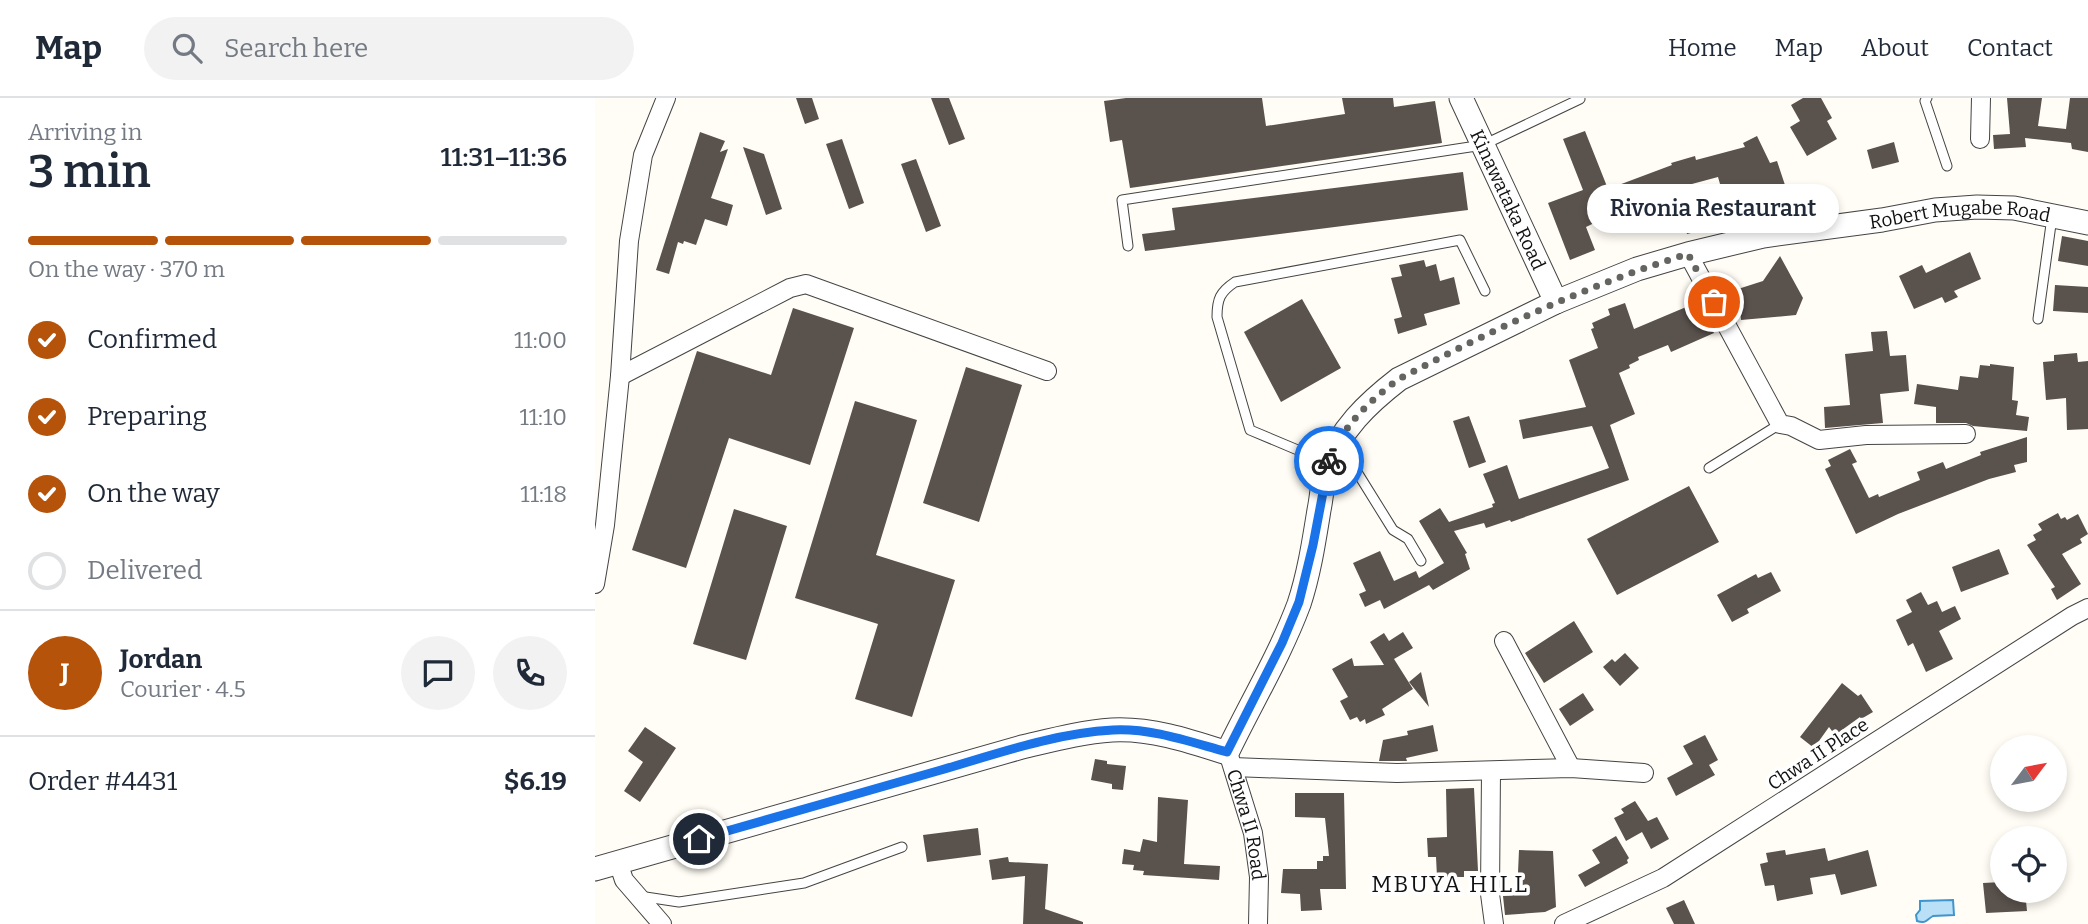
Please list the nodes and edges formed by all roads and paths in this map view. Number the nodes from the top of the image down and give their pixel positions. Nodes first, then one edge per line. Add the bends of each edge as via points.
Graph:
1 (666, 98) edge
2 (1461, 98) edge
3 (1927, 98) edge
4 (1981, 98) edge
5 (1580, 99) edge
6 (1980, 139) dead end
7 (1483, 145) junction
8 (1947, 166) dead end
9 (2052, 215) junction
10 (2088, 223) edge
11 (1128, 246) dead end
12 (1688, 254) junction
13 (1485, 291) dead end
14 (1556, 302) junction
15 (2038, 319) dead end
16 (1047, 371) dead end
17 (619, 376) junction
18 (1780, 424) junction
19 (1966, 435) dead end
20 (1332, 454) junction
21 (1709, 468) dead end
22 (1421, 561) dead end
23 (595, 584) edge
24 (2088, 608) edge
25 (1504, 641) dead end
26 (1230, 760) junction
27 (1571, 768) junction
28 (1491, 771) junction
29 (1644, 773) dead end
30 (902, 846) dead end
31 (618, 862) junction
32 (595, 869) edge
33 (638, 896) junction
34 (662, 924) edge
35 (1258, 924) edge
36 (1494, 924) edge
37 (1564, 924) edge

1 - 17 street via 643,155 629,241
2 - 7 street, Kinawataka Road
3 - 8 lane
4 - 6 street
5 - 7 lane
7 - 11 lane via 1122,200
7 - 14 street, Kinawataka Road
9 - 10 street, Robert Mugabe Road
9 - 12 street, Robert Mugabe Road via 2014,208 1935,210 1763,236
9 - 15 lane
12 - 14 street, Robert Mugabe Road
12 - 18 street
13 - 20 lane via 1460,240 1235,282 1224,289 1217,300 1217,317 1250,430 1300,451
14 - 20 street, Robert Mugabe Road via 1399,379 1350,423
16 - 17 street via 806,284
17 - 23 street
18 - 19 street via 1819,440
18 - 21 lane
20 - 22 lane via 1357,472 1394,530 1408,539
20 - 26 street, Robert Mugabe Road via 1299,602
24 - 37 street, Chwa II Place via 1663,878
25 - 27 street
26 - 28 street via 1397,772
26 - 31 street, Chwa II Road via 1170,736 1114,730 1086,733 1022,747
26 - 35 street, Chwa II Road via 1253,833 1259,877
27 - 28 street
27 - 29 street
28 - 36 street
30 - 33 lane via 804,883 679,902
31 - 32 street, Chwa II Road
31 - 33 street via 624,880
33 - 34 street

